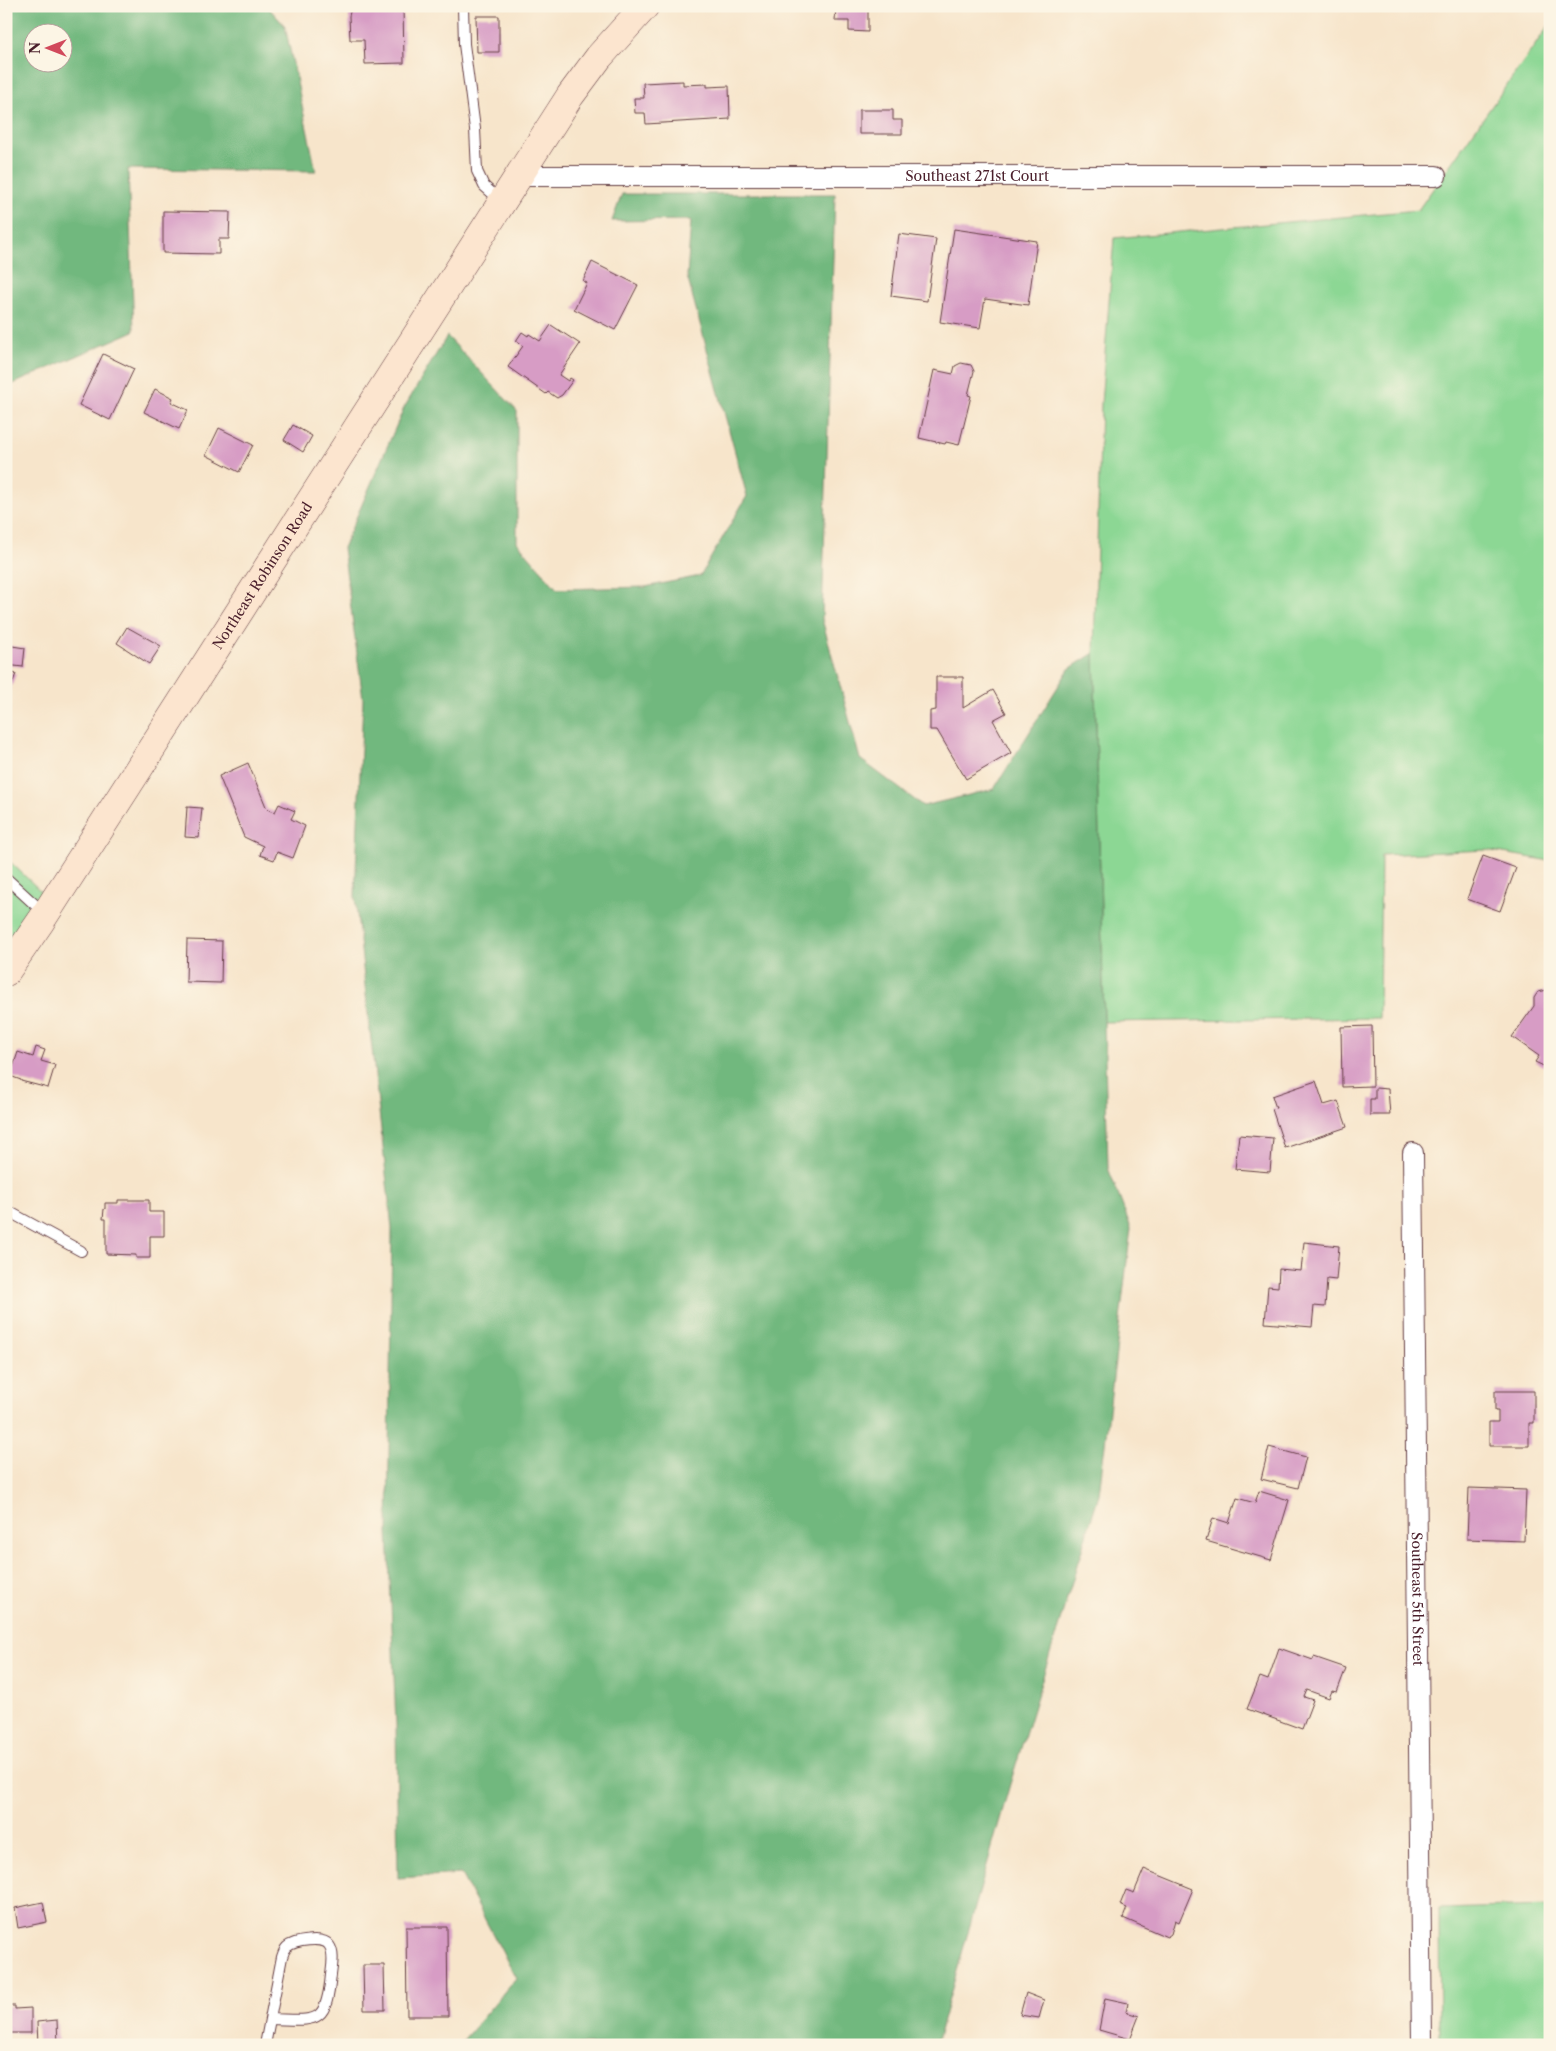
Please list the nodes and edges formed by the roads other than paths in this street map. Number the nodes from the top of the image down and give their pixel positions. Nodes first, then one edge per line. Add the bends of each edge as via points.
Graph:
1 (463, 6) edge
2 (645, 6) edge
3 (517, 176) junction
4 (1436, 176) dead end
5 (501, 201) junction
6 (6, 878) edge
7 (45, 914) junction
8 (6, 972) edge
9 (1413, 1153) dead end
10 (6, 1210) edge
11 (81, 1250) dead end
12 (271, 2019) junction
13 (265, 2045) edge
14 (1422, 2045) edge

1 - 5 lane via 477,171 484,186
2 - 3 street, Northeast Robinson Road via 599,56
3 - 4 street, Southeast 271st Court
3 - 5 street, Northeast Robinson Road
5 - 7 street, Northeast Robinson Road
6 - 7 lane
7 - 8 street, Northeast Robinson Road
9 - 14 street, Southeast 5th Street
10 - 11 lane
12 - 12 lane via 285,1949 292,1943 303,1941 323,1940 328,1943 332,1960 328,2000 322,2012 304,2020
12 - 13 lane

